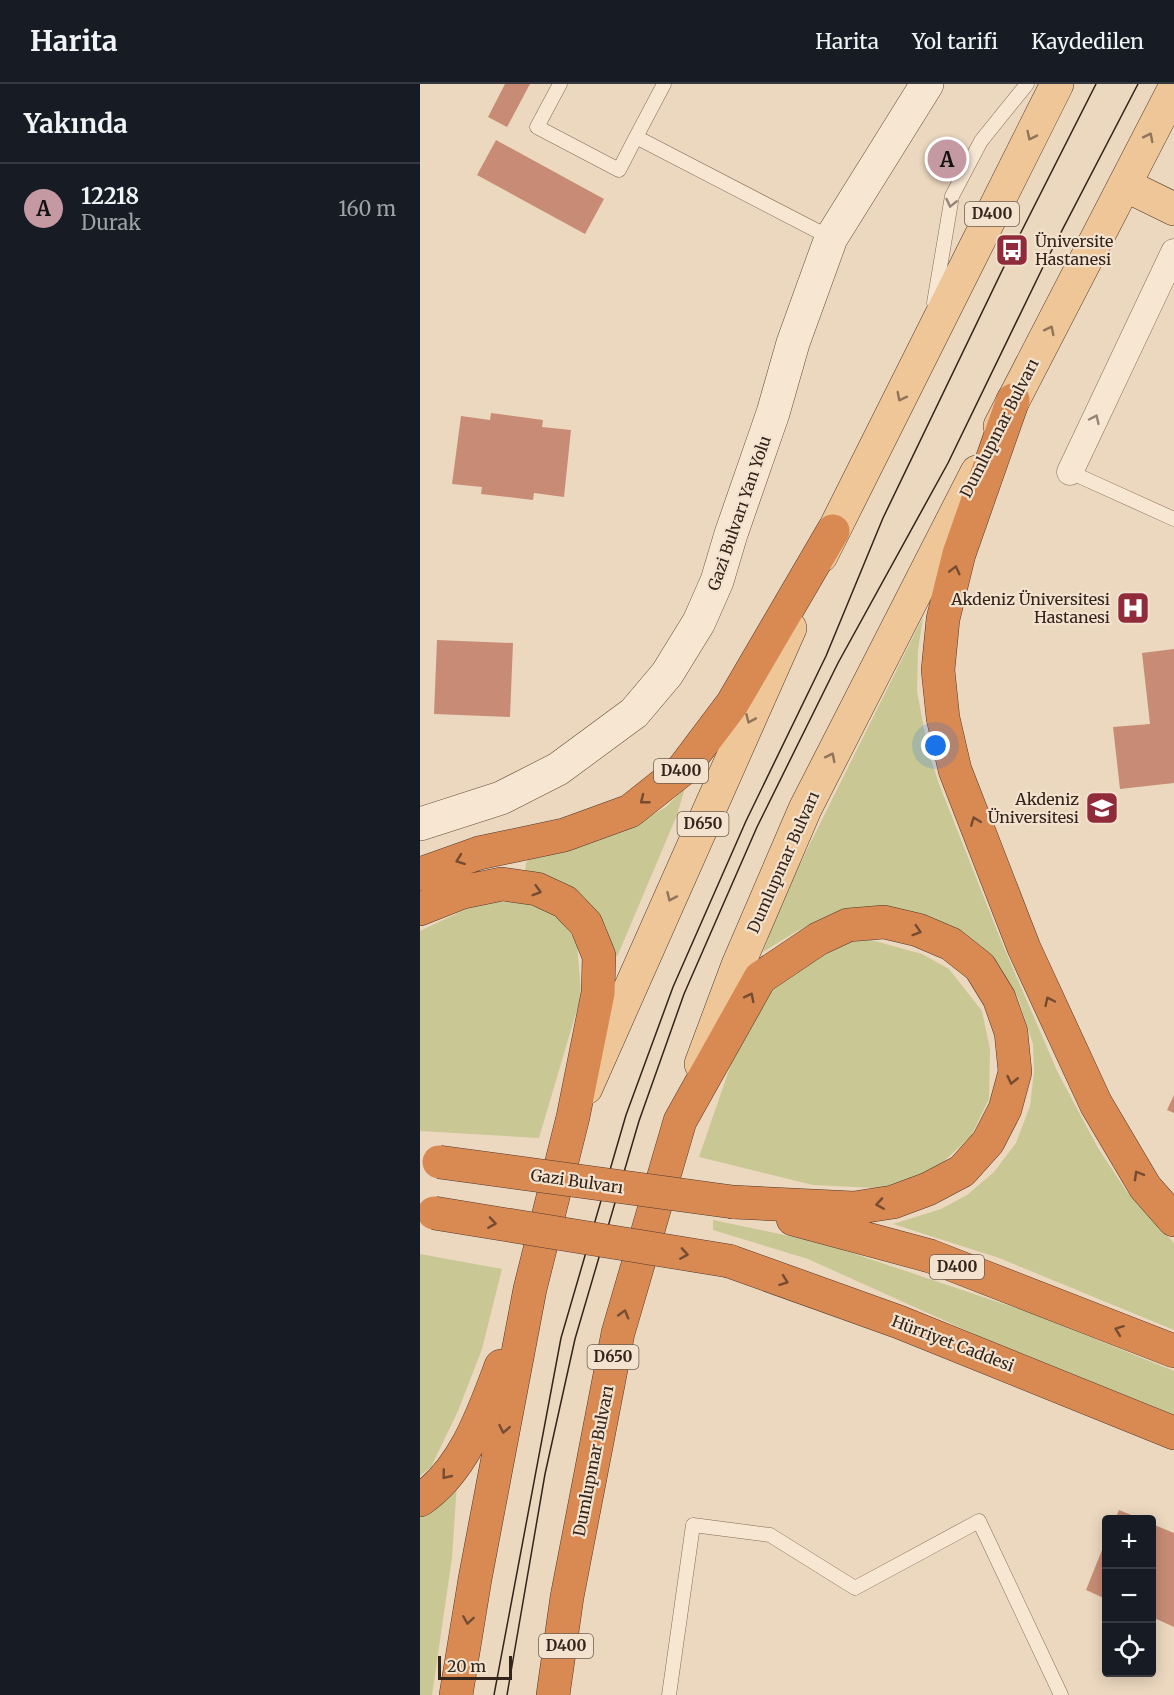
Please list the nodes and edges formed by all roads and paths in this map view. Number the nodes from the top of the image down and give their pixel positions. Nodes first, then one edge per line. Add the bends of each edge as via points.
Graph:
1 (560, 84) edge
2 (664, 84) edge
3 (927, 84) edge
4 (1027, 84) edge
5 (1057, 84) edge
6 (1174, 89) edge
7 (636, 136) junction
8 (1125, 185) junction
9 (1174, 209) edge
10 (831, 238) junction
11 (1174, 252) edge
12 (928, 345) junction
13 (1013, 400) junction
14 (1070, 472) joint
15 (1174, 519) edge
16 (833, 531) junction
17 (420, 824) edge
18 (420, 874) edge
19 (420, 909) edge
20 (573, 1117) junction
21 (680, 1121) junction
22 (426, 1159) edge
23 (733, 1202) junction
24 (425, 1213) edge
25 (1174, 1220) edge
26 (530, 1289) junction
27 (1174, 1351) edge
28 (1042, 1378) junction
29 (1174, 1433) edge
30 (1174, 1447) edge
31 (420, 1500) edge
32 (567, 1597) junction
33 (456, 1695) edge
34 (553, 1695) edge
35 (565, 1695) edge
36 (669, 1695) edge
37 (1061, 1695) edge

1 - 7 lane via 537,127 619,170
2 - 7 lane
3 - 10 main road, Gazi Bulvarı Yan Yolu
4 -> 12 lane via 981,141 952,196
5 -> 12 main road, D400
8 -> 6 main road, Dumlupınar Bulvarı
7 - 10 lane
8 - 9 main road
13 -> 8 main road, Dumlupınar Bulvarı
10 - 17 main road, Gazi Bulvarı Yan Yolu via 717,581 699,622 667,674 634,713 558,769 501,798
14 -> 11 street
12 -> 16 main road, D400
21 -> 13 main road, Dumlupınar Bulvarı via 738,965 804,809
25 -> 13 highway via 1145,1187 1096,1104 1024,948 955,770 943,718 938,670 943,619 959,554
14 - 15 lane
16 -> 18 highway, D400 via 732,704 683,769 630,811 564,835 479,853
16 -> 20 main road, D650
19 -> 20 highway via 463,892 502,884 537,889 565,902 586,924 599,956 598,993
20 - 26 highway, D650
21 -> 23 highway via 760,978 818,939 848,925 884,922 918,930 951,944 980,967 999,998 1011,1032 1014,1072 1005,1109 988,1142 962,1171 928,1190 893,1202 854,1208
32 -> 21 highway, Dumlupınar Bulvarı / D650 via 618,1333
22 - 23 highway, Gazi Bulvarı / D400, bridge
27 -> 23 highway, D400 via 930,1256
24 -> 28 highway, Hürriyet Caddesi, bridge via 729,1261
26 -> 31 highway via 479,1423 457,1462 433,1491
26 -> 33 highway, D650
28 - 29 highway, Hürriyet Caddesi
28 - 30 highway
32 - 34 highway, Dumlupınar Bulvarı / D650
32 - 35 highway, D400
36 - 37 lane via 693,1525 770,1535 855,1588 979,1521

